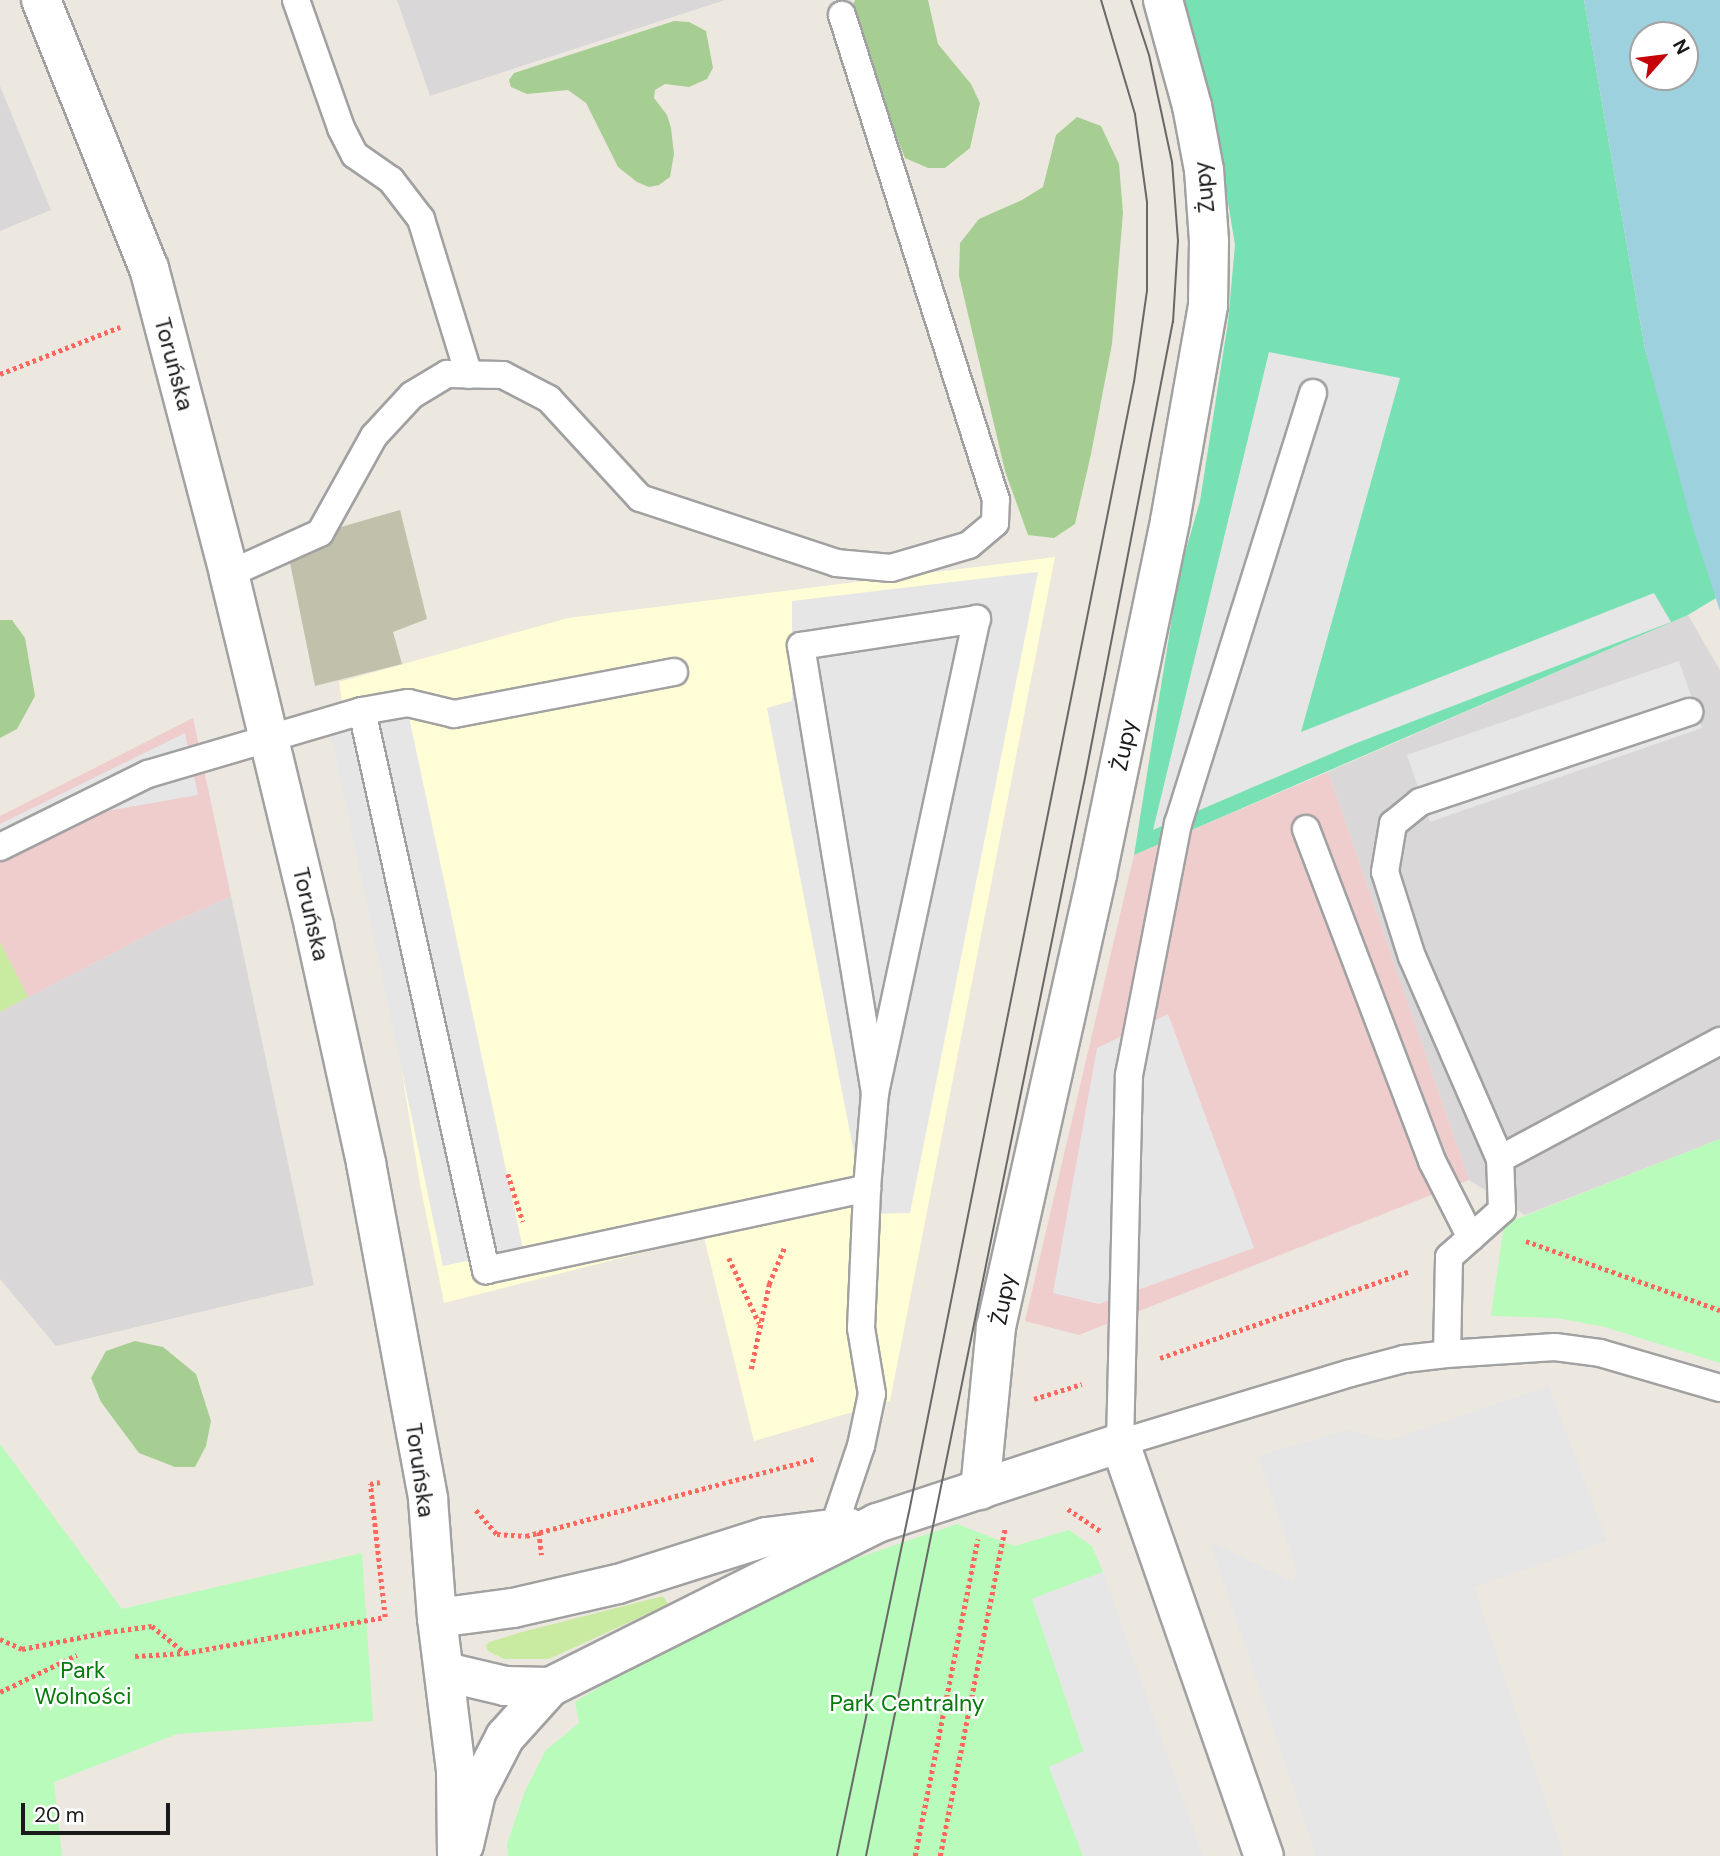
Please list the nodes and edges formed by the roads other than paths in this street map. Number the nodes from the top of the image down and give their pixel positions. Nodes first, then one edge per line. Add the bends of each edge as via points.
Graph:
1 (41, 0) edge
2 (296, 0) edge
3 (1163, 0) edge
4 (842, 15) dead end
5 (469, 375) junction
6 (1313, 393) dead end
7 (229, 575) junction
8 (674, 672) dead end
9 (362, 711) junction
10 (1689, 712) dead end
11 (270, 737) junction
12 (1306, 829) dead end
13 (0, 847) edge
14 (1720, 1041) edge
15 (875, 1093) junction
16 (1500, 1159) junction
17 (867, 1188) junction
18 (1471, 1238) junction
19 (1447, 1354) junction
20 (1720, 1388) edge
21 (1121, 1443) junction
22 (980, 1508) junction
23 (836, 1535) junction
24 (437, 1618) junction
25 (446, 1672) junction
26 (550, 1686) junction
27 (459, 1856) edge
28 (1264, 1856) edge

1 - 7 street, Toruńska via 149,268
2 - 5 lane via 355,155 391,180 421,219
3 - 22 street, Żupy via 1204,170 1208,305 1153,602 996,1327
4 - 5 lane via 996,500 995,523 969,545 891,568 836,563 640,498 549,399 503,375
5 - 7 lane via 447,374 412,395 374,436 320,533
6 - 21 lane via 1178,823 1129,1075
7 - 11 street, Toruńska
8 - 9 lane via 454,714 408,703
9 - 11 lane
9 - 17 lane via 486,1270
10 - 16 lane via 1420,802 1393,824 1385,872 1412,957
11 - 13 lane via 148,774
11 - 24 street, Toruńska via 366,1163 428,1499
12 - 18 lane via 1433,1161
14 - 16 lane
15 - 15 lane via 801,646 977,619 895,998
15 - 17 lane
16 - 18 lane via 1502,1210
17 - 23 lane via 861,1328 872,1394
18 - 19 lane via 1449,1257
19 - 20 lane via 1555,1347 1651,1366
19 - 21 lane via 1404,1359
21 - 22 street
21 - 28 street
22 - 23 street via 877,1523
23 - 24 street via 766,1537 583,1593
23 - 26 street
24 - 25 street, Toruńska
25 - 26 street via 505,1686
25 - 27 street, Toruńska
26 - 27 street via 496,1753 476,1793

